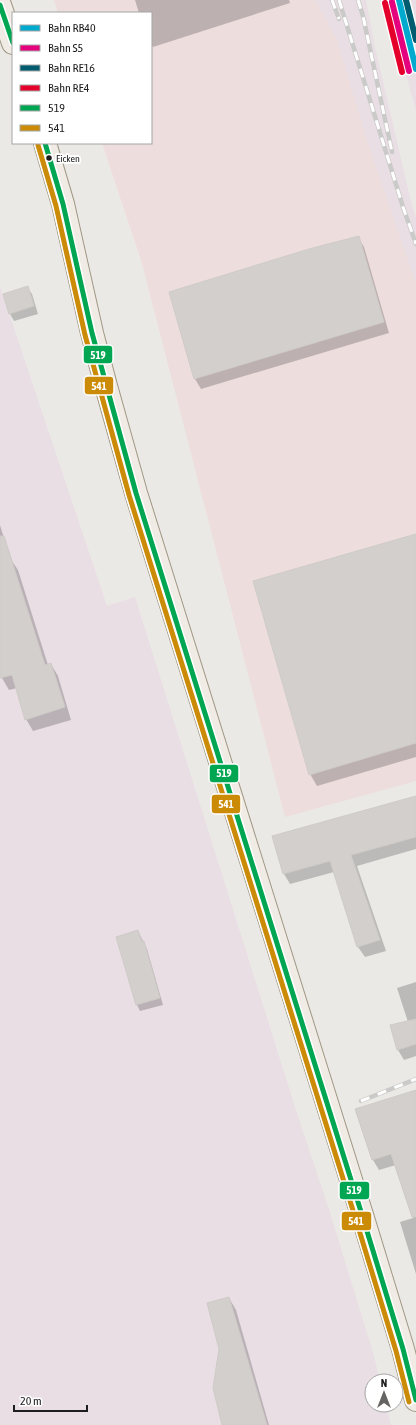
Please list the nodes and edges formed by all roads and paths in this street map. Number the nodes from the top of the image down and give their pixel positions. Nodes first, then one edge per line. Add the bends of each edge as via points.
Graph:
1 (0, 5) edge
2 (12, 40) edge
3 (45, 144) edge
4 (416, 1400) edge

1 - 2 main road
3 - 4 main road via 64,204 102,371 136,493 363,1218

